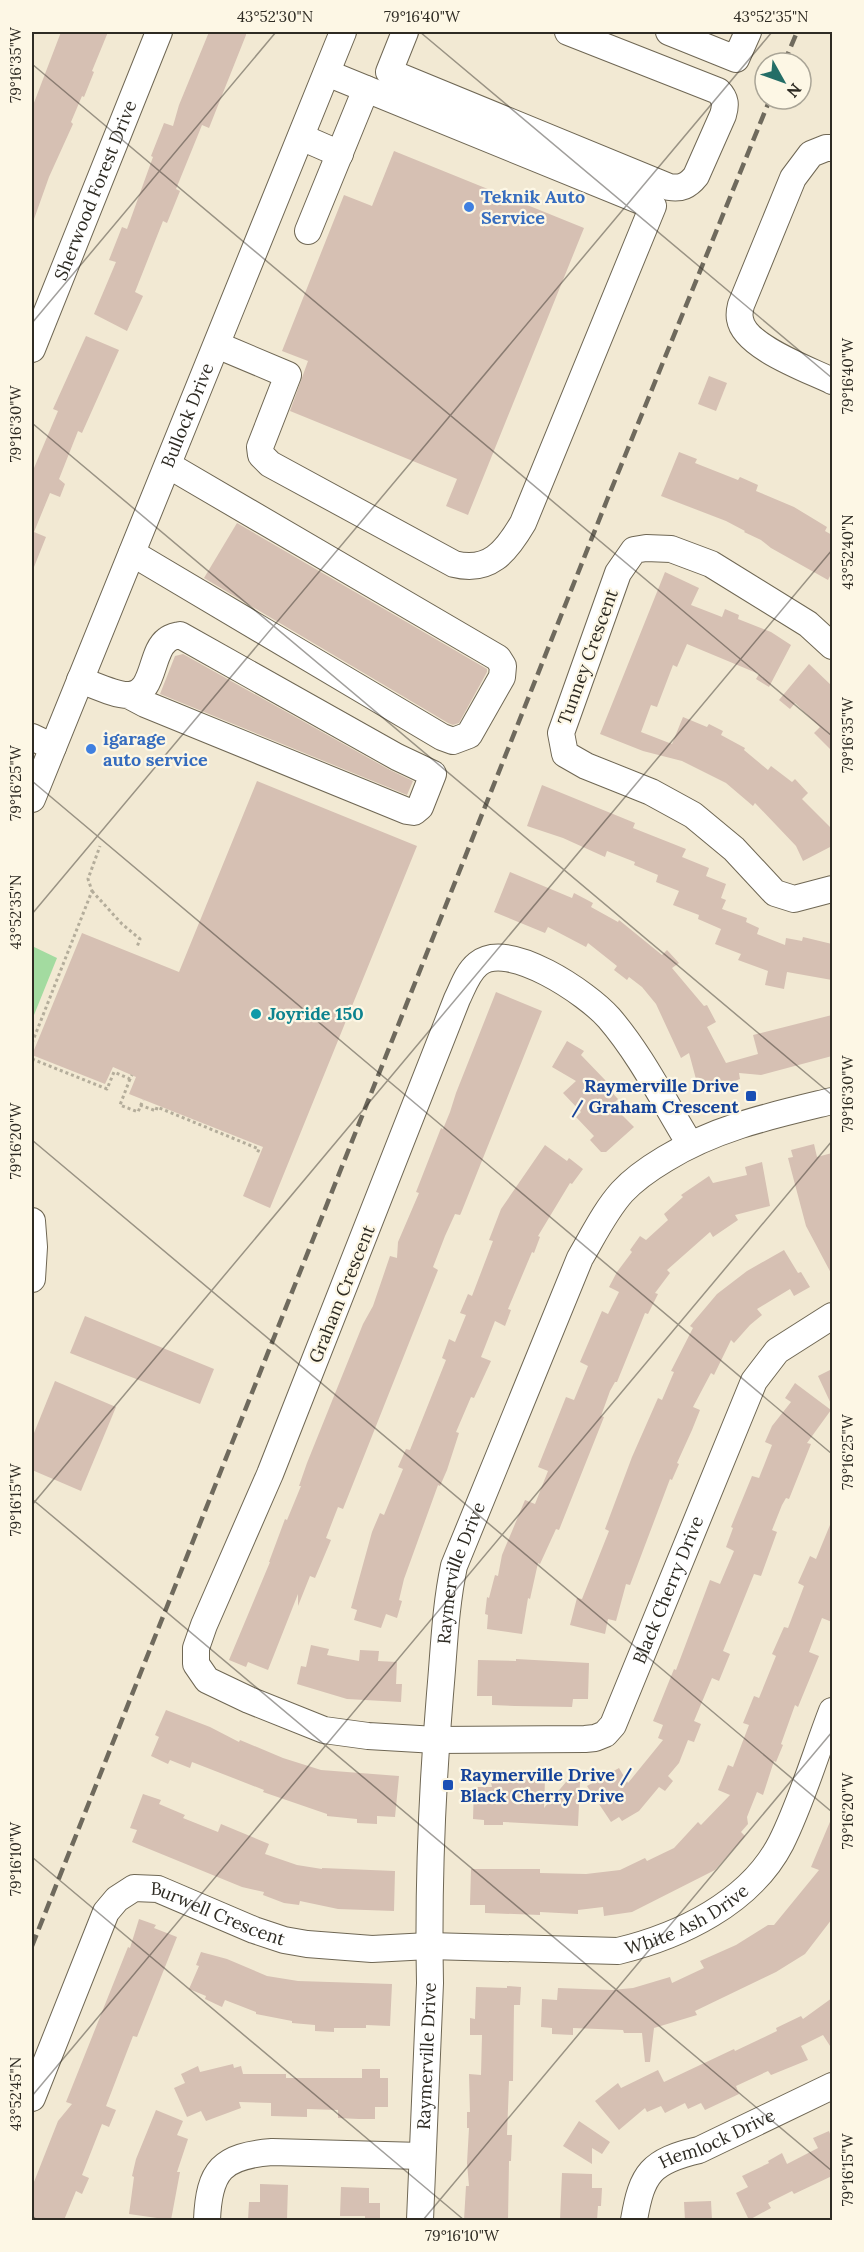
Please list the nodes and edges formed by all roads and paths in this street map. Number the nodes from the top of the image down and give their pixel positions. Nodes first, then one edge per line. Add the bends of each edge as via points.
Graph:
1 (159, 32) edge
2 (343, 32) edge
3 (568, 32) edge
4 (669, 32) edge
5 (748, 32) edge
6 (398, 34) edge
7 (327, 73) junction
8 (366, 89) junction
9 (301, 137) junction
10 (832, 148) edge
11 (340, 154) junction
12 (308, 231) dead end
13 (217, 345) junction
14 (32, 349) edge
15 (832, 381) edge
16 (168, 465) junction
17 (132, 553) junction
18 (832, 646) edge
19 (80, 680) junction
20 (128, 695) junction
21 (42, 742) edge
22 (32, 799) edge
23 (100, 846) dead end
24 (832, 889) edge
25 (92, 891) junction
26 (137, 947) dead end
27 (32, 1043) edge
28 (32, 1059) edge
29 (143, 1100) dead end
30 (832, 1101) edge
31 (140, 1106) junction
32 (690, 1144) junction
33 (257, 1154) dead end
34 (32, 1221) edge
35 (32, 1279) edge
36 (832, 1316) edge
37 (832, 1711) edge
38 (436, 1740) junction
39 (429, 1946) junction
40 (832, 2086) edge
41 (32, 2098) edge
42 (422, 2156) junction
43 (207, 2220) edge
44 (420, 2220) edge
45 (634, 2220) edge

1 - 14 street, Sherwood Forest Drive
2 - 7 street, Bullock Drive
3 - 6 street via 723,96 723,116 689,184 678,189 669,187 389,72
4 - 5 street via 736,59
7 - 8 street
7 - 9 street, Bullock Drive
8 - 11 street
8 - 13 street via 653,206 516,535 482,565 468,568 453,564 270,464 261,455 260,447 288,375
9 - 11 street
9 - 13 street, Bullock Drive
10 - 15 street via 811,154 793,178 741,305 740,321 747,334 762,347
11 - 12 street
13 - 16 street, Bullock Drive
16 - 17 street, Bullock Drive
16 - 17 street via 498,658 503,666 502,677 469,735 453,741
17 - 19 street, Bullock Drive
18 - 24 street, Tunney Crescent via 781,605 711,564 671,549 634,550 618,573 561,733 566,754 693,815 734,849 775,893 794,899
19 - 20 street
19 - 21 street, Bullock Drive
20 - 20 street via 146,685 162,644 180,635 433,774 420,807 414,812 407,811
21 - 22 street, Bullock Drive
23 - 25 path via 88,879
25 - 26 path via 140,939
25 - 27 path
28 - 31 path via 107,1089 114,1072 131,1077 120,1105 138,1112
29 - 31 path
30 - 32 street, Raymerville Drive via 758,1119
31 - 33 path via 156,1111 158,1107 259,1149
32 - 38 street, Raymerville Drive via 638,1177 622,1192 580,1258 454,1566
32 - 38 street, Graham Crescent via 608,1017 576,989 530,965 498,956 479,963 468,976 275,1463 196,1648 196,1664 207,1680 324,1730
34 - 35 street
36 - 38 street, Black Cherry Drive via 777,1351 754,1381 627,1694 605,1734 585,1739
37 - 39 street, White Ash Drive via 780,1845 756,1879 723,1906 676,1934 618,1951
38 - 39 street, Raymerville Drive
39 - 41 street, Burwell Crescent via 372,1949 284,1941 158,1889 134,1888 106,1912
39 - 42 street, Raymerville Drive
40 - 45 street, Hemlock Drive via 699,2150 662,2163 645,2178
42 - 43 street via 272,2152 234,2158 217,2173 208,2195
42 - 44 street, Raymerville Drive

